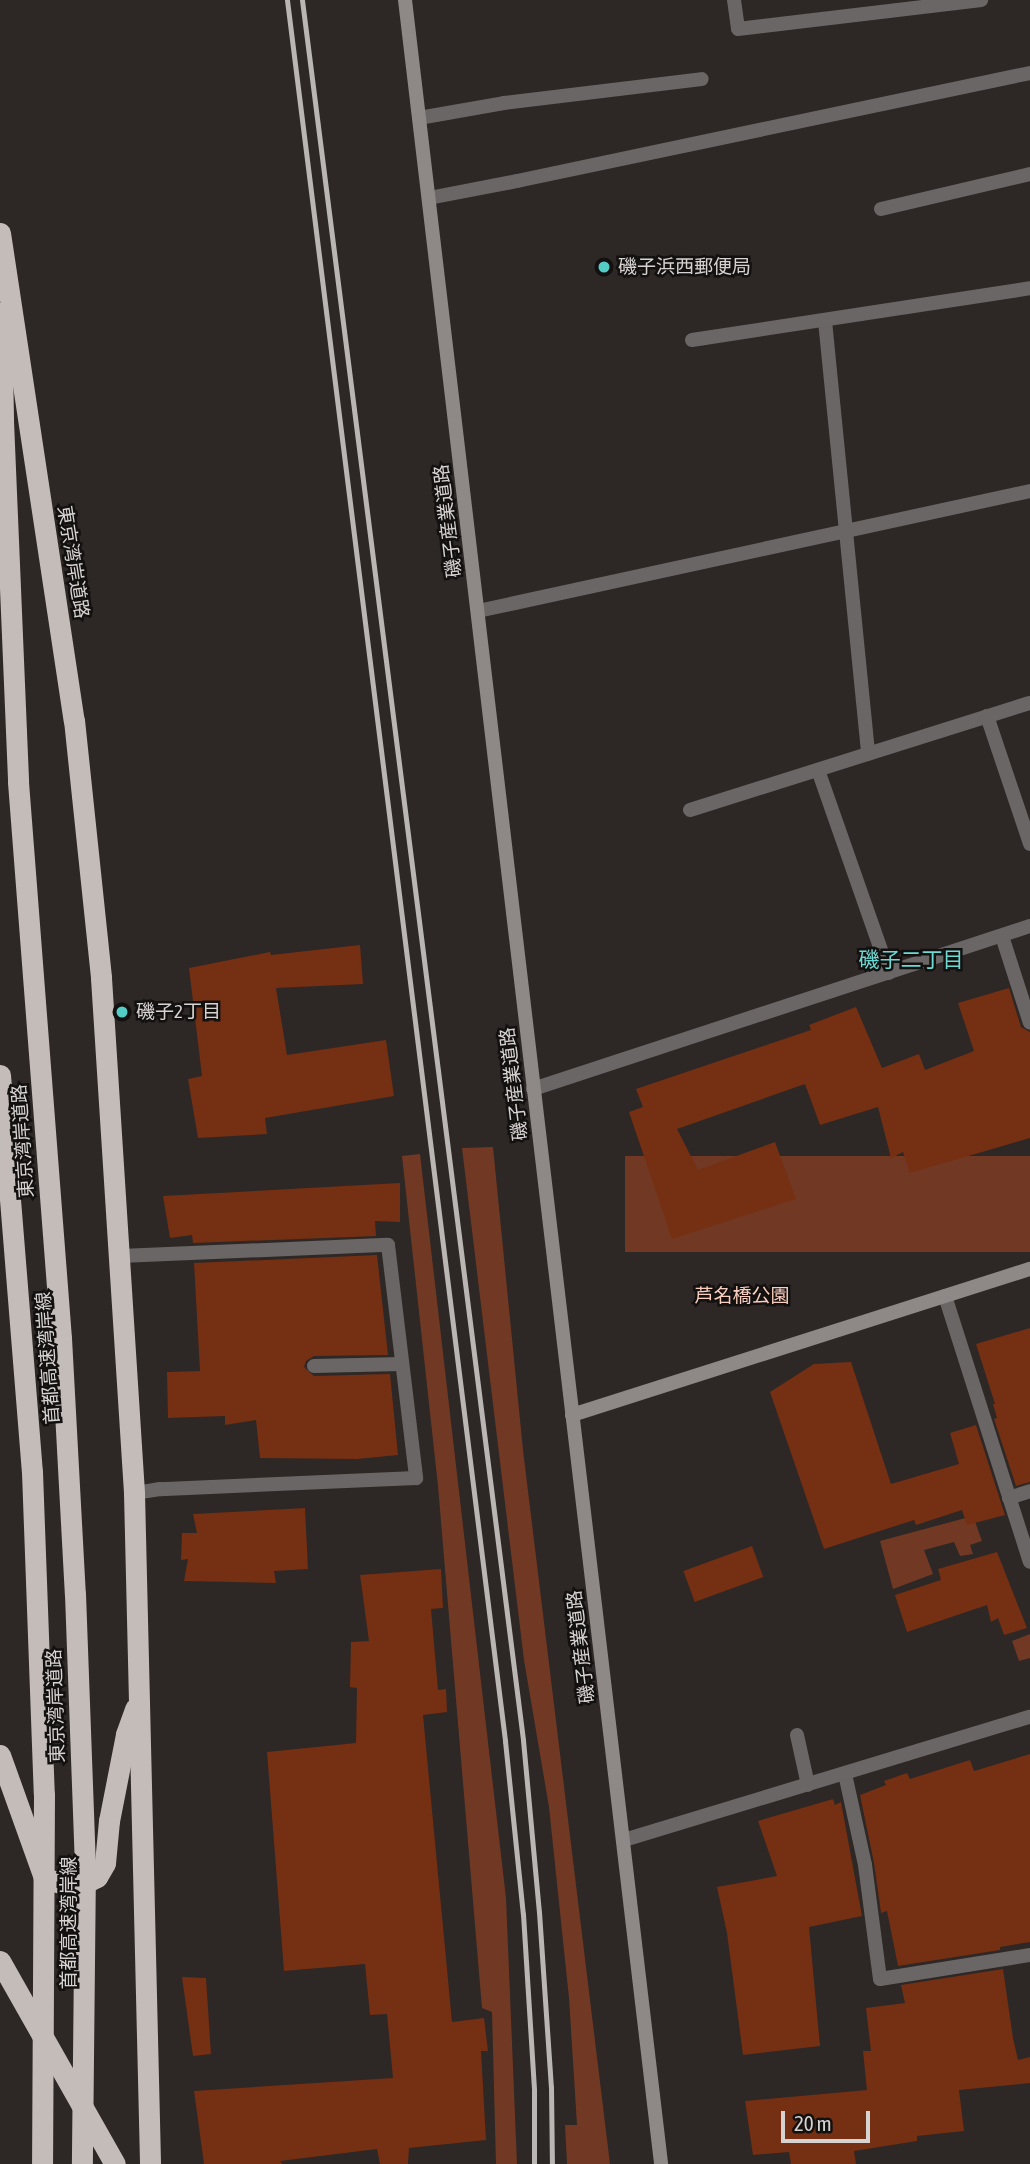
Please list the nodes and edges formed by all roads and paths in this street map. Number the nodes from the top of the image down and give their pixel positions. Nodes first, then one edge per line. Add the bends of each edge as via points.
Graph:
1 (405, 0) edge
2 (734, 0) edge
3 (981, 0) edge
4 (1030, 73) edge
5 (702, 79) dead end
6 (419, 118) junction
7 (1030, 174) edge
8 (429, 198) junction
9 (881, 209) dead end
10 (0, 233) edge
11 (0, 268) edge
12 (1030, 288) edge
13 (825, 321) junction
14 (692, 340) dead end
15 (1030, 491) edge
16 (847, 532) junction
17 (0, 552) edge
18 (478, 611) junction
19 (1030, 703) edge
20 (988, 716) junction
21 (868, 754) junction
22 (818, 770) junction
23 (690, 810) dead end
24 (1030, 844) edge
25 (1030, 926) edge
26 (1002, 936) junction
27 (889, 973) junction
28 (1030, 1023) edge
29 (0, 1075) edge
30 (533, 1089) junction
31 (0, 1205) edge
32 (120, 1256) junction
33 (1030, 1269) edge
34 (945, 1296) junction
35 (402, 1364) junction
36 (314, 1366) dead end
37 (572, 1415) junction
38 (1030, 1491) edge
39 (134, 1493) junction
40 (1009, 1498) junction
41 (1030, 1562) edge
42 (140, 1694) junction
43 (1030, 1717) edge
44 (797, 1735) dead end
45 (0, 1755) edge
46 (845, 1774) junction
47 (808, 1786) junction
48 (624, 1840) junction
49 (1030, 1955) edge
50 (0, 1961) edge
51 (30, 2164) edge
52 (42, 2164) edge
53 (82, 2164) edge
54 (89, 2164) edge
55 (115, 2164) edge
56 (150, 2164) edge
57 (661, 2164) edge

1 - 6 street, 磯子産業道路
2 - 3 street via 738,29
4 - 8 street
5 - 6 street
6 - 8 street, 磯子産業道路
7 - 9 street
8 - 18 street, 磯子産業道路
10 - 32 highway, 東京湾岸道路 via 74,720 101,978
11 - 53 highway, 東京湾岸道路, bridge via 18,782 61,1338 75,1594 85,1866
12 - 13 street
13 - 14 street
13 - 16 street
15 - 16 street
16 - 18 street
16 - 21 street
17 - 54 highway, 首都高速湾岸線, bridge via 34,870 75,1416 92,1774
18 - 30 street, 磯子産業道路
19 - 20 street
20 - 21 street
20 - 24 street
21 - 22 street
22 - 23 street
22 - 27 street
25 - 26 street
26 - 27 street
26 - 28 street
27 - 30 street
29 - 52 highway, 東京湾岸道路, bridge via 33,1499 44,1794
30 - 37 street, 磯子産業道路
31 - 51 highway, 首都高速湾岸線 via 19,1436 31,1776
32 - 35 street via 388,1245
32 - 39 highway, 東京湾岸道路
33 - 34 street
34 - 37 street
34 - 40 street
35 - 36 street
35 - 39 street via 416,1478
37 - 48 street, 磯子産業道路
38 - 40 street
39 - 42 highway, 東京湾岸道路
40 - 41 street
42 - 45 highway, 東京湾岸道路 via 124,1746 105,1863 97,1877 75,1888 44,1878
42 - 56 highway, 東京湾岸道路
43 - 46 street
44 - 47 street
46 - 47 street
46 - 49 street via 865,1865 880,1979
47 - 48 street
48 - 57 street, 磯子産業道路
50 - 55 highway

